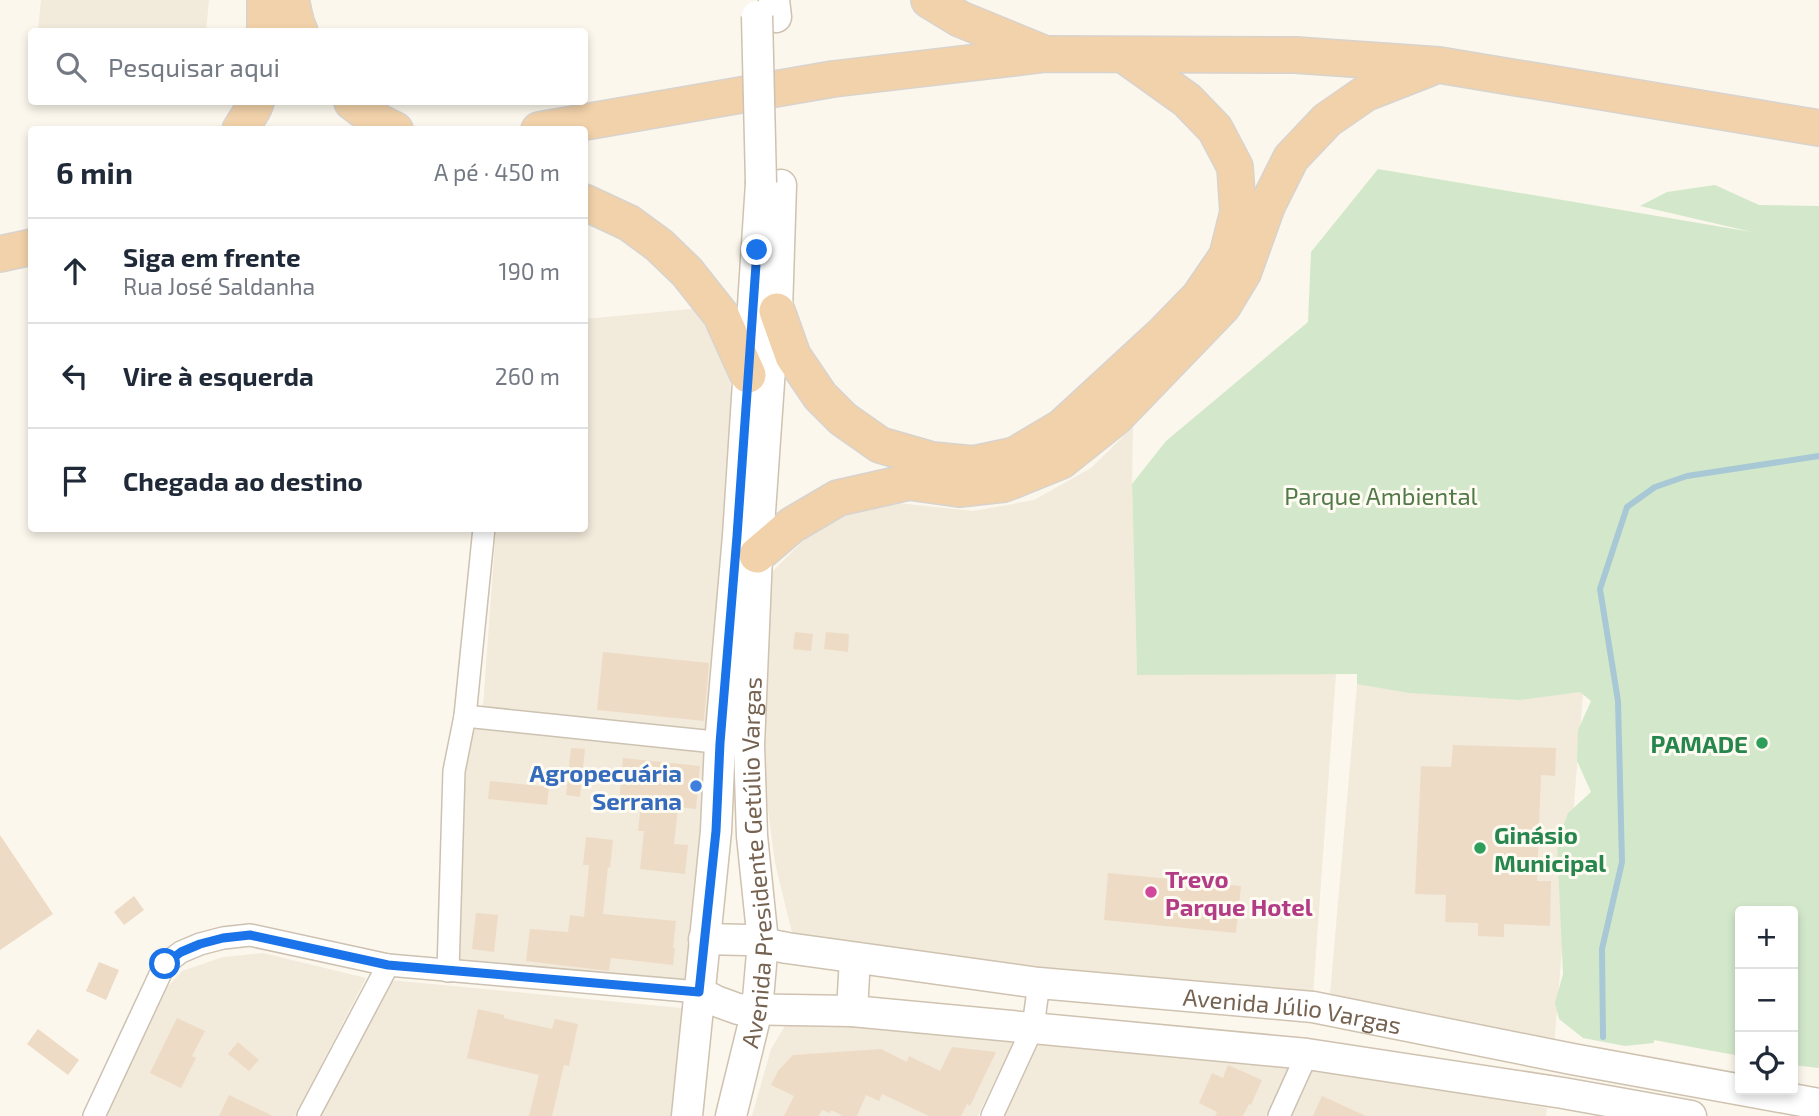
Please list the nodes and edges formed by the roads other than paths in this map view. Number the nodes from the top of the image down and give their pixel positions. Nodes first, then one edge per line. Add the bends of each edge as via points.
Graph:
1 (265, 0) edge
2 (291, 0) edge
3 (929, 0) edge
4 (766, 8) edge
5 (265, 28) edge
6 (298, 28) edge
7 (1046, 54) junction
8 (1124, 55) junction
9 (1439, 65) junction
10 (255, 105) edge
11 (356, 105) edge
12 (242, 126) edge
13 (387, 126) edge
14 (562, 126) edge
15 (1819, 128) edge
16 (588, 204) edge
17 (28, 248) edge
18 (0, 254) edge
19 (765, 321) junction
20 (759, 372) junction
21 (909, 482) junction
22 (484, 532) edge
23 (757, 555) junction
24 (465, 716) junction
25 (735, 744) junction
26 (716, 831) junction
27 (752, 836) junction
28 (704, 939) junction
29 (763, 942) junction
30 (855, 958) junction
31 (388, 965) junction
32 (448, 971) junction
33 (1039, 983) junction
34 (699, 992) junction
35 (1314, 1007) junction
36 (757, 1010) junction
37 (852, 1012) junction
38 (1033, 1027) junction
39 (1307, 1054) junction
40 (1572, 1059) junction
41 (1563, 1093) junction
42 (1819, 1104) edge
43 (688, 1106) edge
44 (732, 1110) edge
45 (93, 1116) edge
46 (307, 1116) edge
47 (992, 1116) edge
48 (1279, 1116) edge
49 (1691, 1116) edge

1 - 5 highway
2 - 6 highway
3 - 7 highway via 960,19
4 - 19 main road, bridge via 771,184
7 - 8 highway
7 - 14 highway via 833,79
8 - 9 highway via 1295,55
8 - 19 highway via 1187,100 1215,129 1235,167 1238,212 1227,256 1199,297 1062,427 1015,455 973,464 932,460 880,444 843,419 820,396
9 - 15 highway
9 - 21 highway via 1366,93 1327,120 1300,148 1267,206 1243,273 1223,306 1115,418 1060,461 1004,485 959,489
10 - 12 highway
11 - 13 highway
16 - 20 highway via 629,223 687,272
17 - 18 highway
19 - 20 highway
20 - 21 highway via 870,467
20 - 23 main road, Avenida Presidente Getúlio Vargas
20 - 25 main road, Avenida Presidente Getúlio Vargas via 737,536
21 - 23 highway via 838,498 792,525
22 - 24 street
23 - 25 main road, Avenida Presidente Getúlio Vargas
24 - 25 street
24 - 32 street via 454,771
25 - 26 main road, Avenida Presidente Getúlio Vargas
25 - 27 main road, Avenida Presidente Getúlio Vargas
26 - 27 main road
26 - 28 main road, Avenida Presidente Getúlio Vargas
27 - 29 main road, Avenida Presidente Getúlio Vargas
28 - 29 main road, Avenida Júlio Vargas
28 - 34 main road, Avenida Presidente Getúlio Vargas
29 - 30 main road, Avenida Júlio Vargas
29 - 36 main road, Avenida Presidente Getúlio Vargas
30 - 33 main road, Avenida Júlio Vargas
30 - 37 main road
31 - 32 street
31 - 45 street via 250,935 223,938 181,952 165,964
31 - 46 street
32 - 34 street
33 - 35 main road, Avenida Júlio Vargas
33 - 38 street
34 - 36 main road, Avenida Júlio Vargas via 738,1009
34 - 43 main road, Avenida Presidente Getúlio Vargas
35 - 39 main road
35 - 40 main road, Avenida Júlio Vargas
36 - 37 main road, Avenida Júlio Vargas
36 - 44 main road, Avenida Presidente Getúlio Vargas
37 - 38 main road, Avenida Júlio Vargas
38 - 39 main road, Avenida Júlio Vargas
38 - 47 street
39 - 41 main road, Avenida Júlio Vargas
39 - 48 street
40 - 41 main road
40 - 42 main road, Avenida Júlio Vargas
41 - 49 main road, Avenida Júlio Vargas
43 - 44 main road

